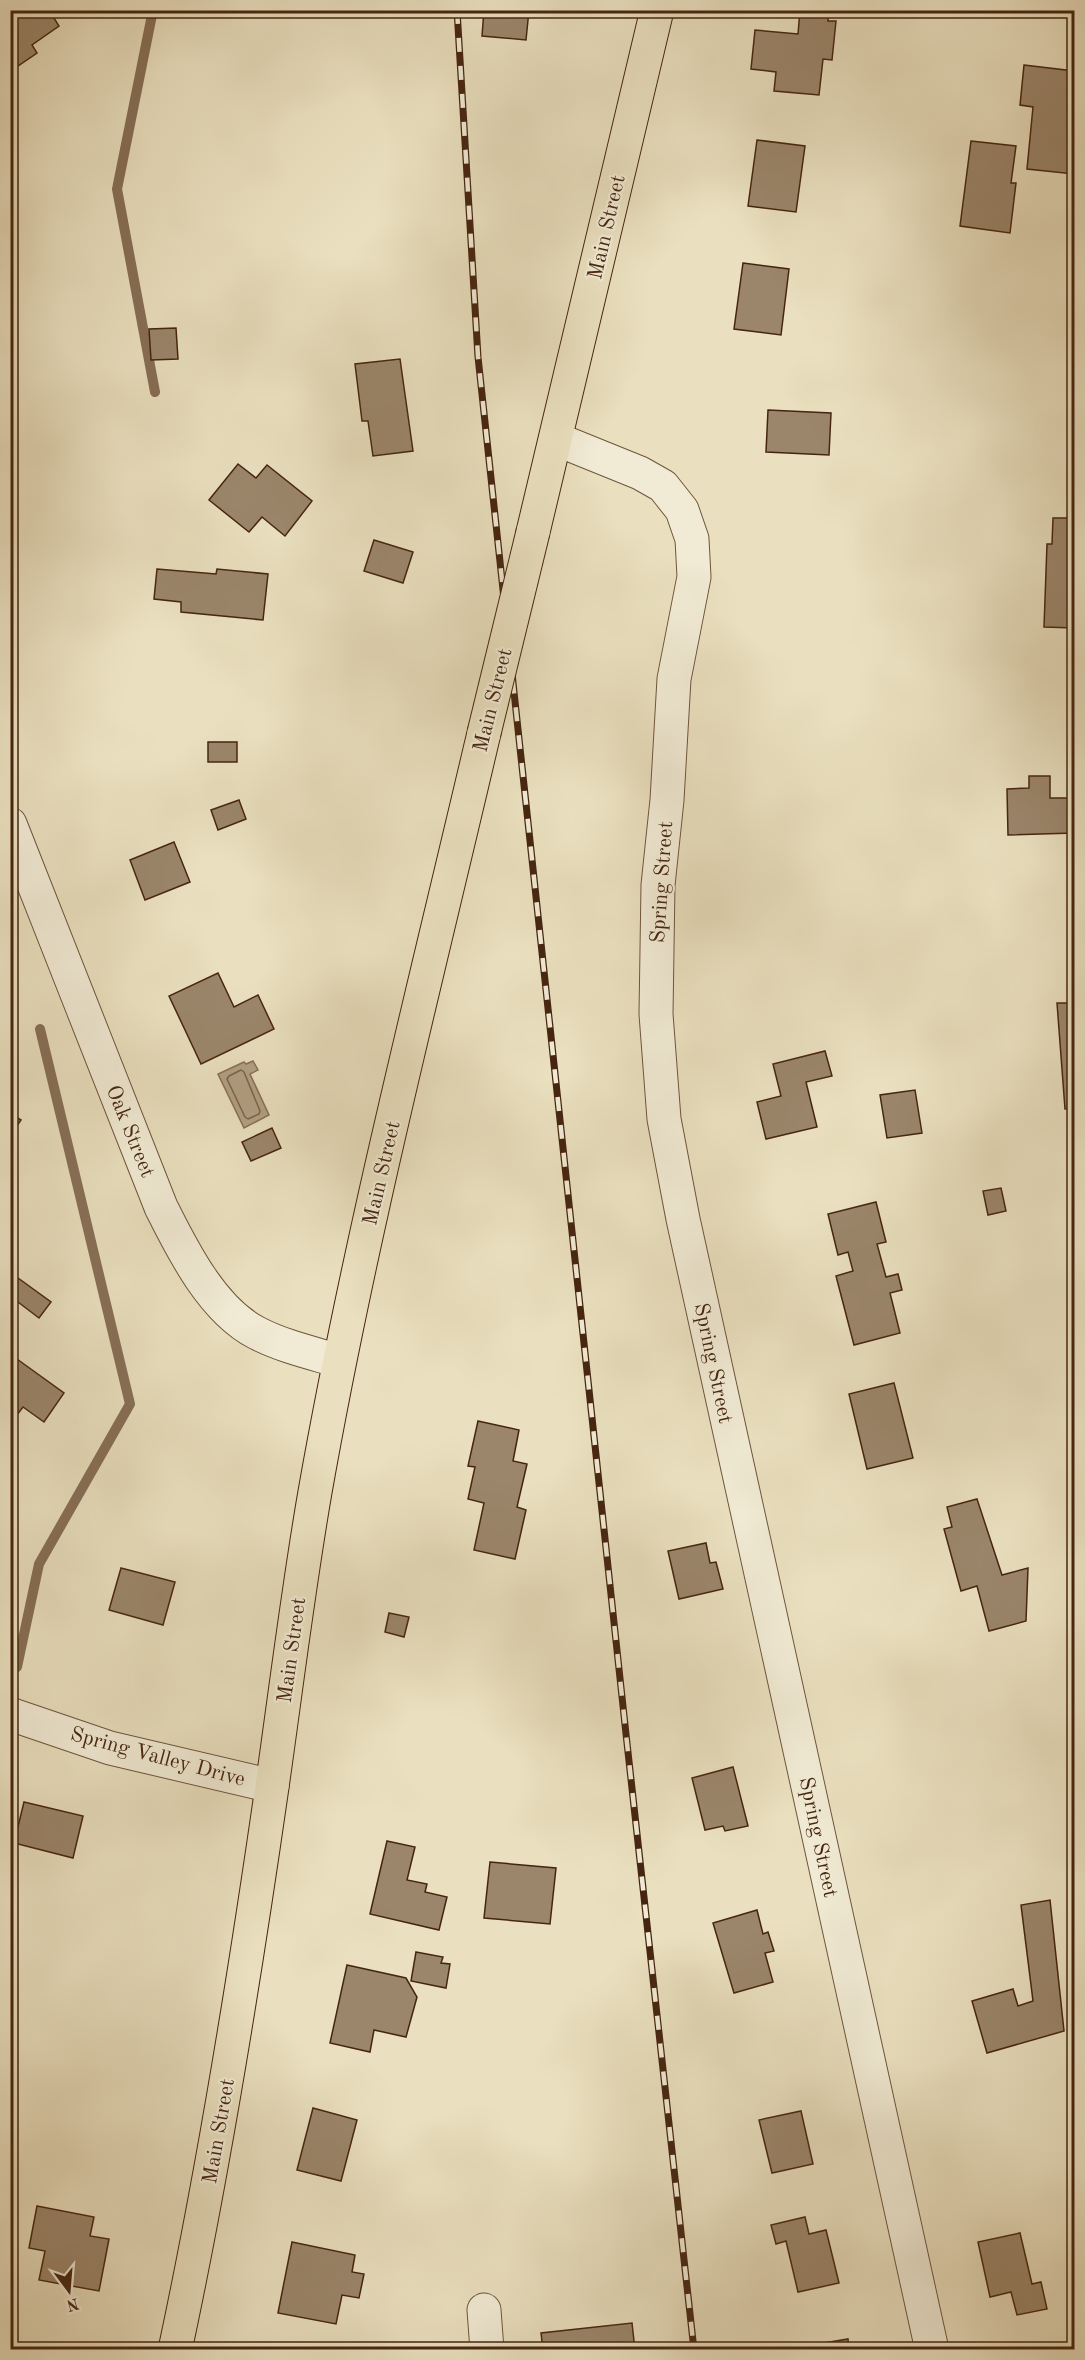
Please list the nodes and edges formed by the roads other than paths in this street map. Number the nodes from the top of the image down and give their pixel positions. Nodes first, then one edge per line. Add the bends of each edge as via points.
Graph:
1 (657, 10) edge
2 (556, 439) junction
3 (10, 824) edge
4 (339, 1361) junction
5 (10, 1714) edge
6 (272, 1786) junction
7 (484, 2310) dead end
8 (175, 2349) edge
9 (487, 2349) edge
10 (932, 2349) edge

1 - 2 main road, Main Street
2 - 4 main road, Main Street, bridge
2 - 10 street, Spring Street via 640,472 663,486 682,510 692,539 694,577 674,679 658,885 656,1014 664,1119 682,1219
3 - 4 street, Oak Street via 157,1197 185,1254 236,1319 256,1333
4 - 6 main road, Main Street via 298,1596
5 - 6 street, Spring Valley Drive via 110,1748
6 - 8 main road, Main Street via 230,2065
7 - 9 street

